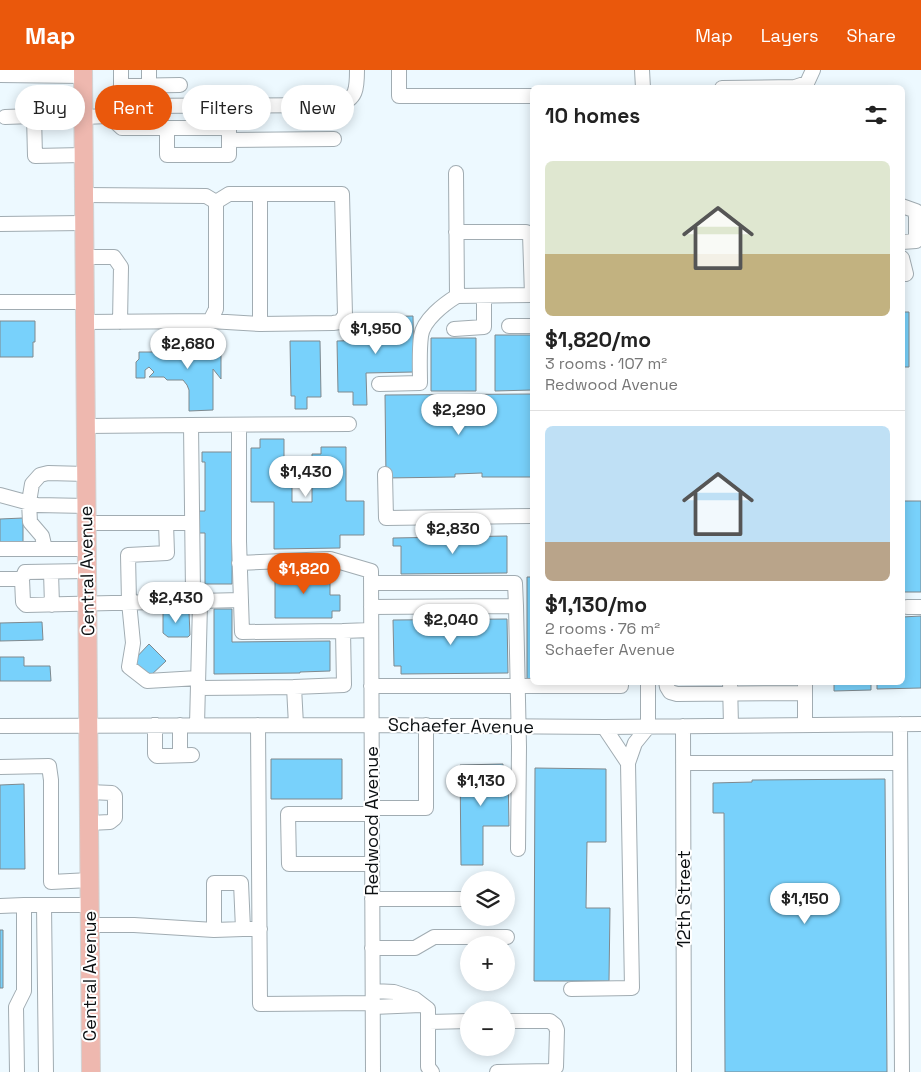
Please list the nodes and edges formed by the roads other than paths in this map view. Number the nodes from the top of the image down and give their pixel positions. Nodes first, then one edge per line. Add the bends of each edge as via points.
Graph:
1 (121, 70) edge
2 (148, 70) edge
3 (357, 70) edge
4 (399, 70) edge
5 (642, 70) edge
6 (813, 70) edge
7 (83, 73) edge
8 (0, 75) edge
9 (121, 85) edge
10 (149, 85) edge
11 (172, 85) edge
12 (180, 85) dead end
13 (642, 85) edge
14 (802, 85) edge
15 (530, 96) edge
16 (172, 106) edge
17 (5, 117) dead end
18 (15, 117) edge
19 (172, 128) edge
20 (34, 130) edge
21 (83, 130) edge
22 (166, 130) edge
23 (334, 139) dead end
24 (229, 140) junction
25 (83, 155) junction
26 (456, 173) dead end
27 (260, 194) junction
28 (84, 195) junction
29 (216, 202) junction
30 (905, 207) edge
31 (84, 223) junction
32 (0, 224) edge
33 (456, 232) junction
34 (530, 234) edge
35 (905, 242) edge
36 (84, 256) junction
37 (530, 295) edge
38 (457, 296) junction
39 (484, 296) junction
40 (0, 302) edge
41 (85, 302) junction
42 (210, 321) junction
43 (85, 322) junction
44 (120, 322) junction
45 (260, 324) junction
46 (509, 326) dead end
47 (530, 326) edge
48 (454, 329) dead end
49 (379, 384) dead end
50 (349, 424) dead end
51 (191, 425) junction
52 (86, 426) junction
53 (239, 426) junction
54 (86, 474) junction
55 (384, 474) dead end
56 (0, 494) edge
57 (29, 502) junction
58 (87, 515) junction
59 (530, 516) edge
60 (166, 523) junction
61 (192, 523) junction
62 (0, 549) edge
63 (45, 549) junction
64 (87, 549) junction
65 (239, 563) junction
66 (87, 571) junction
67 (51, 572) junction
68 (371, 577) junction
69 (0, 579) edge
70 (22, 579) junction
71 (241, 600) junction
72 (198, 601) junction
73 (129, 602) junction
74 (88, 604) junction
75 (52, 605) junction
76 (516, 606) junction
77 (371, 607) junction
78 (371, 630) junction
79 (343, 631) junction
80 (198, 683) junction
81 (621, 685) edge
82 (648, 685) edge
83 (667, 685) edge
84 (371, 686) junction
85 (294, 687) junction
86 (518, 687) junction
87 (730, 688) edge
88 (805, 688) edge
89 (900, 724) junction
90 (921, 724) edge
91 (89, 725) junction
92 (155, 725) junction
93 (180, 725) junction
94 (197, 725) junction
95 (258, 725) junction
96 (296, 725) junction
97 (371, 725) junction
98 (426, 725) junction
99 (805, 725) junction
100 (0, 726) edge
101 (519, 726) junction
102 (648, 726) junction
103 (683, 726) junction
104 (730, 726) junction
105 (604, 727) junction
106 (628, 763) junction
107 (683, 763) junction
108 (900, 763) junction
109 (0, 767) edge
110 (89, 792) junction
111 (371, 811) junction
112 (90, 823) junction
113 (518, 849) dead end
114 (372, 864) junction
115 (90, 880) junction
116 (372, 899) junction
117 (460, 899) edge
118 (24, 905) junction
119 (44, 905) junction
120 (90, 905) junction
121 (0, 906) edge
122 (90, 925) junction
123 (243, 929) junction
124 (260, 929) junction
125 (214, 930) junction
126 (460, 937) edge
127 (372, 948) junction
128 (571, 989) dead end
129 (373, 1001) junction
130 (515, 1021) edge
131 (429, 1022) junction
132 (460, 1022) edge
133 (17, 1072) edge
134 (46, 1072) edge
135 (91, 1072) edge
136 (373, 1072) edge
137 (432, 1072) edge
138 (496, 1072) edge
139 (684, 1072) edge
140 (902, 1072) edge

1 - 9 street
2 - 10 street
3 - 16 street via 354,95 347,103 337,105
4 - 15 street via 399,96
5 - 13 street
6 - 14 street via 807,83
7 - 8 street
11 - 12 street
17 - 18 street
19 - 24 street via 229,128
20 - 25 street via 34,156
21 - 25 main road, Central Avenue
22 - 24 street via 167,156 228,154
23 - 24 street
25 - 28 main road, Central Avenue
26 - 33 street
27 - 29 street via 229,194
27 - 45 street
27 - 45 street via 342,194 345,315 340,322 333,323
28 - 29 street via 206,196
28 - 31 main road, Central Avenue
29 - 42 street via 216,309
30 - 35 street via 916,211 916,241
31 - 32 street
31 - 36 main road, Central Avenue
33 - 34 street
33 - 38 street
36 - 41 main road, Central Avenue
36 - 44 street via 114,256 121,267
37 - 39 street
38 - 39 street
38 - 49 street via 442,305 424,327 420,384
39 - 48 street via 484,327
40 - 41 street
41 - 43 main road, Central Avenue
42 - 44 street
42 - 45 street
43 - 44 street
43 - 52 main road, Central Avenue
46 - 47 street
50 - 53 street
51 - 52 street
51 - 53 street
51 - 61 street
52 - 54 main road, Central Avenue
53 - 65 street
54 - 57 street via 40,475 32,484
54 - 58 main road, Central Avenue
55 - 59 street via 386,518
56 - 57 street
57 - 58 street
57 - 63 street via 30,522 42,536
58 - 60 street
58 - 64 main road, Central Avenue
60 - 61 street
60 - 73 street via 166,553 128,555
61 - 72 street via 193,592
62 - 63 street
63 - 64 street
64 - 66 main road, Central Avenue
65 - 68 street via 330,559
65 - 71 street
66 - 67 street
66 - 74 main road, Central Avenue
67 - 70 street via 25,572
67 - 75 street
68 - 76 street via 515,583
68 - 77 street, Redwood Avenue
69 - 70 street
70 - 75 street via 23,602 26,605
71 - 72 street
71 - 79 street via 242,632
72 - 73 street
72 - 80 street
73 - 74 street
73 - 80 street via 133,643 130,667 146,681
74 - 75 street
74 - 91 main road, Central Avenue
76 - 77 street
76 - 86 street
77 - 78 street, Redwood Avenue
78 - 79 street
78 - 84 street, Redwood Avenue
79 - 85 street via 344,685
80 - 85 street
80 - 94 street
81 - 86 street
82 - 102 street
83 - 87 street via 670,692 677,694
84 - 86 street
84 - 97 street, Redwood Avenue
85 - 96 street
86 - 101 street
87 - 88 street
87 - 104 street
88 - 99 street
89 - 90 street, Schaefer Avenue
89 - 99 street, Schaefer Avenue
89 - 108 street
91 - 92 street, Schaefer Avenue
91 - 100 street, Schaefer Avenue
91 - 110 main road, Central Avenue
92 - 93 street, Schaefer Avenue
92 - 93 street via 157,756 186,755
93 - 94 street, Schaefer Avenue
94 - 95 street, Schaefer Avenue
95 - 96 street, Schaefer Avenue
95 - 124 street
96 - 97 street, Schaefer Avenue
97 - 98 street, Schaefer Avenue
97 - 111 street, Redwood Avenue
98 - 101 street, Schaefer Avenue
98 - 111 street via 426,808
99 - 104 street, Schaefer Avenue
101 - 105 street, Schaefer Avenue
101 - 113 street
102 - 103 street, Schaefer Avenue
102 - 105 street, Schaefer Avenue
102 - 106 street via 634,743
103 - 104 street, Schaefer Avenue
103 - 107 street, 12th Street
105 - 106 street
106 - 128 street via 632,988
107 - 108 street
107 - 139 street, 12th Street
108 - 140 street
109 - 115 street via 49,766 51,882
110 - 112 main road, Central Avenue
110 - 112 street via 112,793 115,796 115,818 110,822
111 - 114 street, Redwood Avenue
111 - 114 street via 288,814 289,864
112 - 115 main road, Central Avenue
114 - 116 street, Redwood Avenue
115 - 120 main road, Central Avenue
116 - 117 street
116 - 127 street, Redwood Avenue
118 - 119 street
118 - 121 street
118 - 133 street via 24,991 16,1007
119 - 120 street
119 - 134 street
120 - 122 main road, Central Avenue
122 - 125 street
122 - 135 main road, Central Avenue
123 - 124 street
123 - 125 street
123 - 125 street via 241,882 214,883
124 - 129 street via 260,1004
126 - 127 street via 434,937 415,948
127 - 129 street, Redwood Avenue
129 - 131 street via 394,992 415,999 428,1009
129 - 136 street, Redwood Avenue
130 - 138 street via 550,1021 555,1025 556,1067 551,1071
131 - 132 street
131 - 137 street via 428,1067

